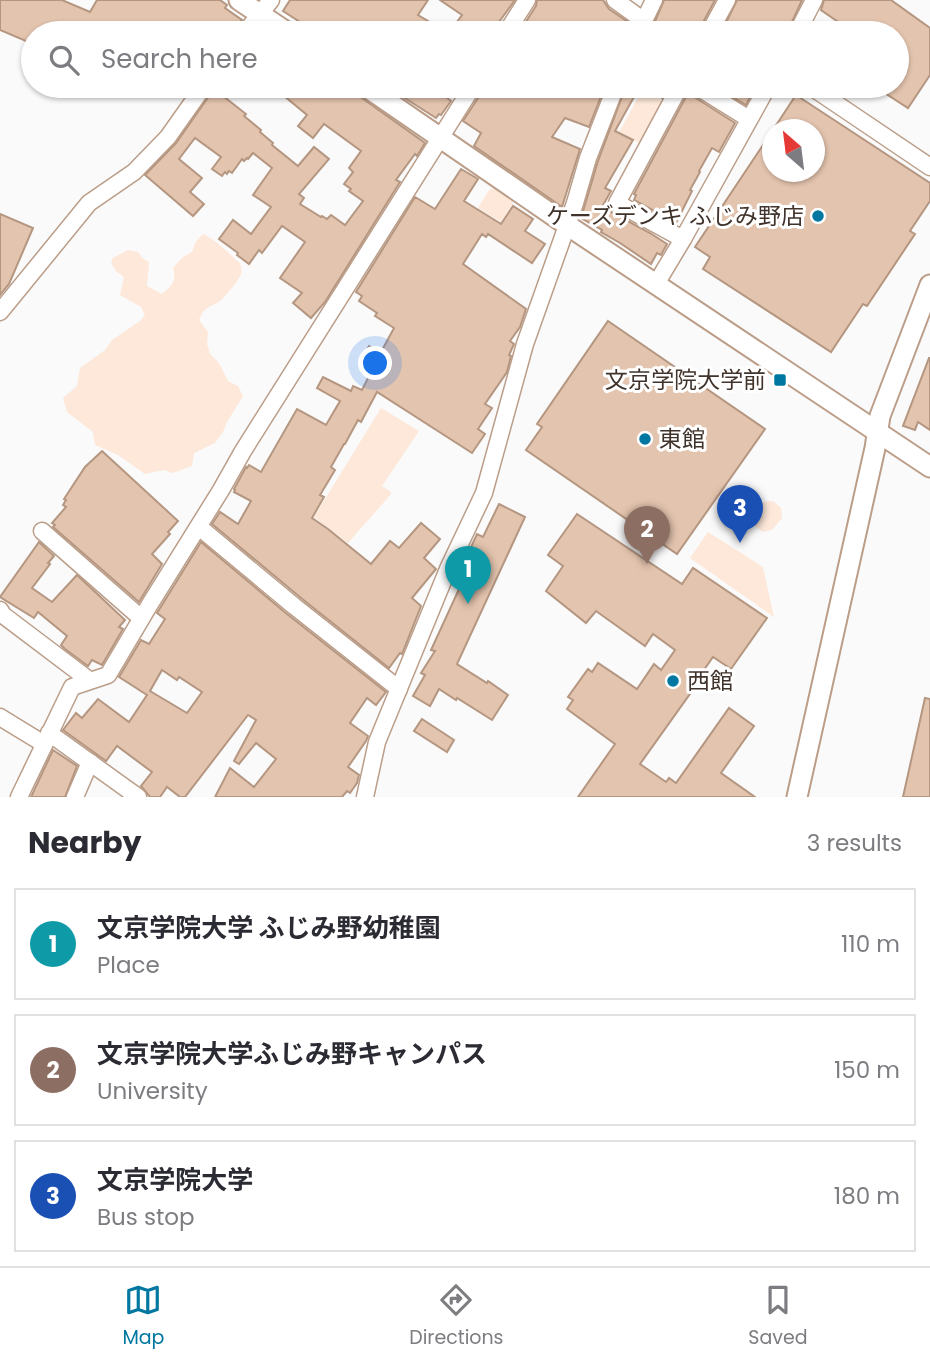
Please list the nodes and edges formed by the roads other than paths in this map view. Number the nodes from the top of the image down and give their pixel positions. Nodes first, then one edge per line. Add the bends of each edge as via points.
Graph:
1 (239, 0) edge
2 (527, 0) edge
3 (615, 0) edge
4 (654, 0) edge
5 (727, 0) edge
6 (814, 0) edge
7 (266, 7) edge
8 (255, 21) edge
9 (278, 21) edge
10 (514, 21) edge
11 (635, 21) edge
12 (644, 21) edge
13 (716, 21) edge
14 (803, 21) edge
15 (196, 98) edge
16 (382, 98) edge
17 (465, 98) edge
18 (611, 98) edge
19 (674, 98) edge
20 (716, 98) edge
21 (761, 98) edge
22 (828, 98) edge
23 (749, 118) junction
24 (440, 138) junction
25 (930, 167) edge
26 (567, 225) junction
27 (684, 239) junction
28 (656, 284) junction
29 (930, 285) edge
30 (0, 312) edge
31 (877, 431) junction
32 (930, 467) edge
33 (199, 527) junction
34 (43, 531) dead end
35 (0, 610) edge
36 (141, 618) junction
37 (89, 680) junction
38 (399, 689) junction
39 (0, 717) edge
40 (47, 738) junction
41 (90, 762) junction
42 (134, 796) edge
43 (19, 797) edge
44 (75, 797) edge
45 (365, 797) edge
46 (797, 797) edge

1 - 7 street
2 - 10 street
3 - 11 street
4 - 12 street
5 - 13 street
6 - 14 street
7 - 8 street
7 - 9 street
15 - 30 street via 168,137 134,172 89,203
16 - 24 street
17 - 24 street
18 - 26 street
19 - 27 street via 617,203
20 - 23 street
21 - 23 street
22 - 25 street
23 - 27 street
24 - 26 street
24 - 33 street
26 - 28 street
26 - 38 street via 524,344 484,493
27 - 28 street
28 - 31 street
29 - 31 street
31 - 32 street
31 - 46 street
33 - 36 street
33 - 38 street
34 - 36 street
35 - 37 street
36 - 37 street via 108,675
37 - 40 street via 72,687
38 - 45 street via 377,742
39 - 40 street
40 - 41 street
40 - 43 street
41 - 42 street
41 - 44 street

